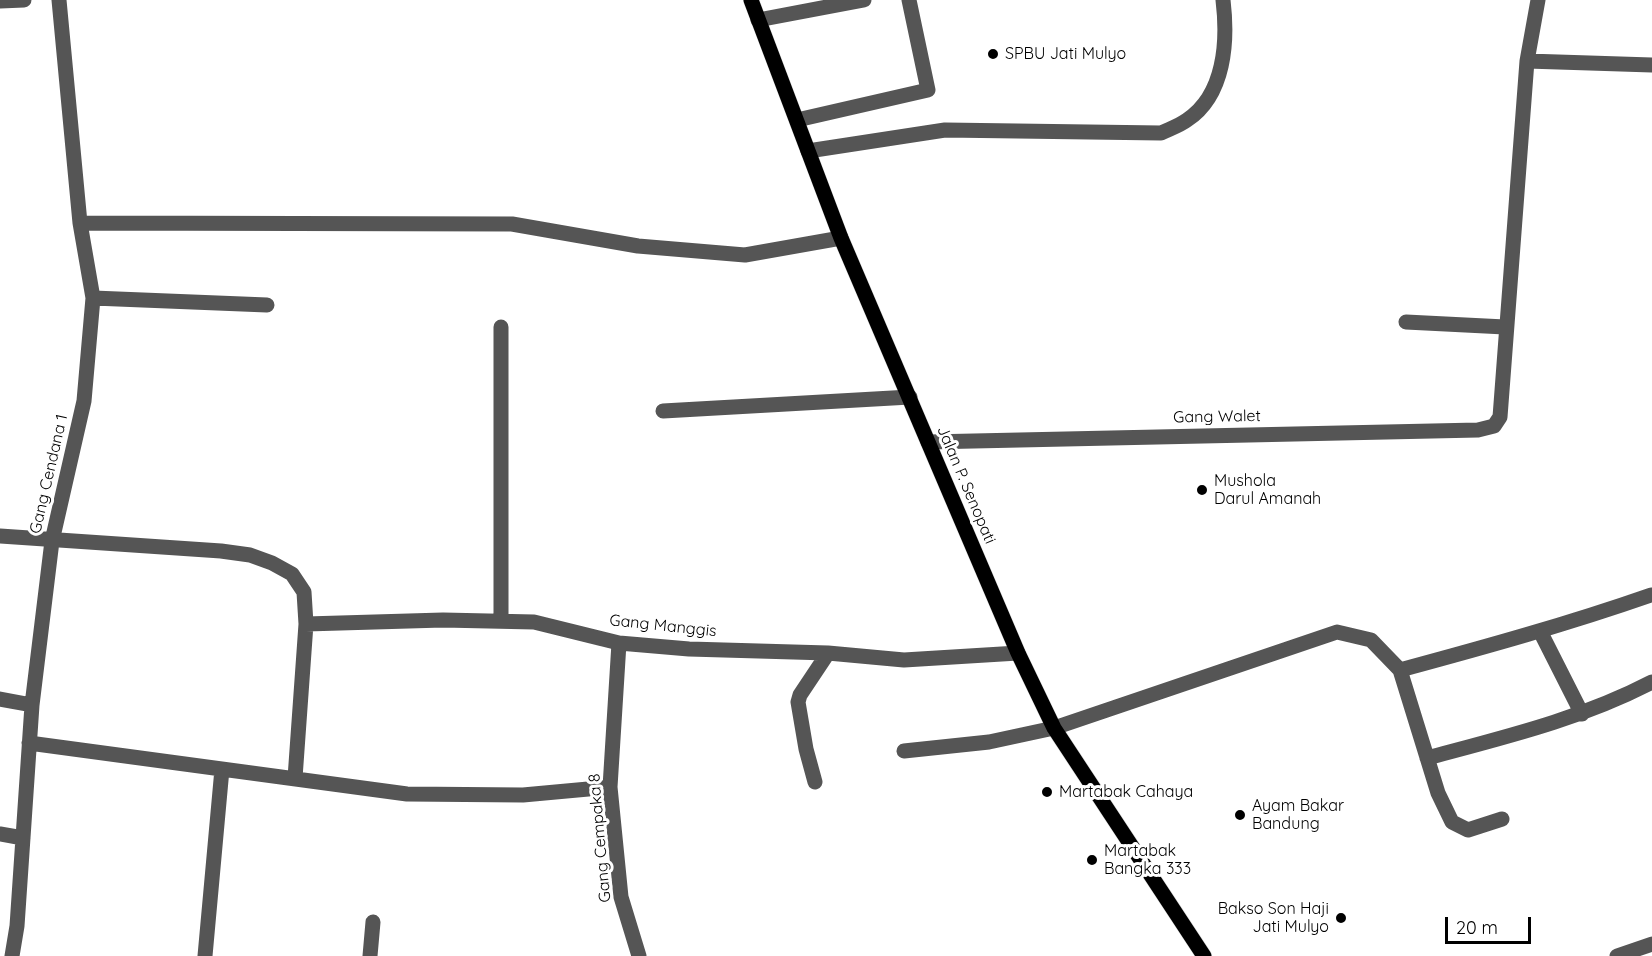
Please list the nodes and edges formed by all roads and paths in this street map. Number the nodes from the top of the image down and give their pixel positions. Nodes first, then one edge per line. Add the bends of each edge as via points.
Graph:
1 (24, 0) edge
2 (58, 0) edge
3 (751, 0) edge
4 (864, 0) edge
5 (909, 0) edge
6 (1223, 0) edge
7 (1538, 0) edge
8 (0, 1) edge
9 (758, 20) junction
10 (1527, 62) junction
11 (1652, 65) edge
12 (797, 120) junction
13 (808, 151) junction
14 (80, 223) junction
15 (841, 238) junction
16 (93, 298) junction
17 (267, 305) dead end
18 (1406, 322) dead end
19 (501, 327) dead end
20 (1505, 327) junction
21 (910, 397) junction
22 (663, 411) dead end
23 (928, 442) junction
24 (0, 536) edge
25 (52, 541) junction
26 (1651, 595) edge
27 (501, 620) junction
28 (306, 624) junction
29 (1541, 633) junction
30 (619, 643) junction
31 (828, 653) junction
32 (1018, 653) junction
33 (1400, 670) junction
34 (1652, 682) edge
35 (0, 699) edge
36 (32, 705) junction
37 (1582, 714) junction
38 (1054, 728) junction
39 (29, 743) junction
40 (904, 751) dead end
41 (1427, 758) junction
42 (222, 770) junction
43 (295, 778) junction
44 (816, 782) dead end
45 (610, 787) junction
46 (1503, 819) dead end
47 (0, 834) edge
48 (24, 838) junction
49 (373, 922) dead end
50 (1652, 944) edge
51 (12, 956) edge
52 (205, 956) edge
53 (370, 956) edge
54 (639, 956) edge
55 (1204, 956) edge
56 (1617, 956) edge

1 - 8 street
2 - 14 street, Gang Cendana 1
3 - 9 main road, Jalan P. Senopati
4 - 9 street
5 - 12 street via 928,90
6 - 13 street via 1225,57 1210,98 1188,120 1161,133 945,130
7 - 10 street
9 - 12 main road, Jalan P. Senopati
10 - 11 street
10 - 20 street
12 - 13 main road, Jalan P. Senopati
13 - 15 main road, Jalan P. Senopati
14 - 15 street via 512,225 638,246 745,255
14 - 16 street, Gang Cendana 1
15 - 21 main road, Jalan P. Senopati
16 - 17 street
16 - 25 street, Gang Cendana 1 via 84,401
18 - 20 street
19 - 27 street
20 - 23 street, Gang Walet via 1500,417 1494,426 1478,430
21 - 22 street
21 - 23 main road, Jalan P. Senopati
23 - 32 main road, Jalan P. Senopati
24 - 25 street
25 - 28 street via 249,555 292,574 304,592
25 - 36 street, Gang Cendana 1
26 - 29 street
27 - 28 street, Gang Manggis
27 - 30 street, Gang Manggis via 534,622
28 - 43 street
29 - 33 street
29 - 37 street
30 - 31 street, Gang Manggis
30 - 45 street, Gang Cempaka 8
31 - 32 street, Gang Manggis via 904,660
31 - 44 street via 798,702
32 - 38 main road, Jalan P. Senopati
33 - 38 street via 1371,640 1337,632
33 - 41 street
34 - 37 street
35 - 36 street
36 - 39 street, Gang Cendana 1
37 - 41 street
38 - 40 street via 989,742
38 - 55 main road, Jalan P. Senopati
39 - 42 street
39 - 48 street, Gang Cendana 1
41 - 46 street via 1438,793 1456,826 1474,829
42 - 43 street
42 - 52 street
43 - 45 street via 407,794 469,797
45 - 54 street, Gang Cempaka 8 via 621,897
47 - 48 street
48 - 51 street, Gang Cendana 1
49 - 53 street
50 - 56 street

